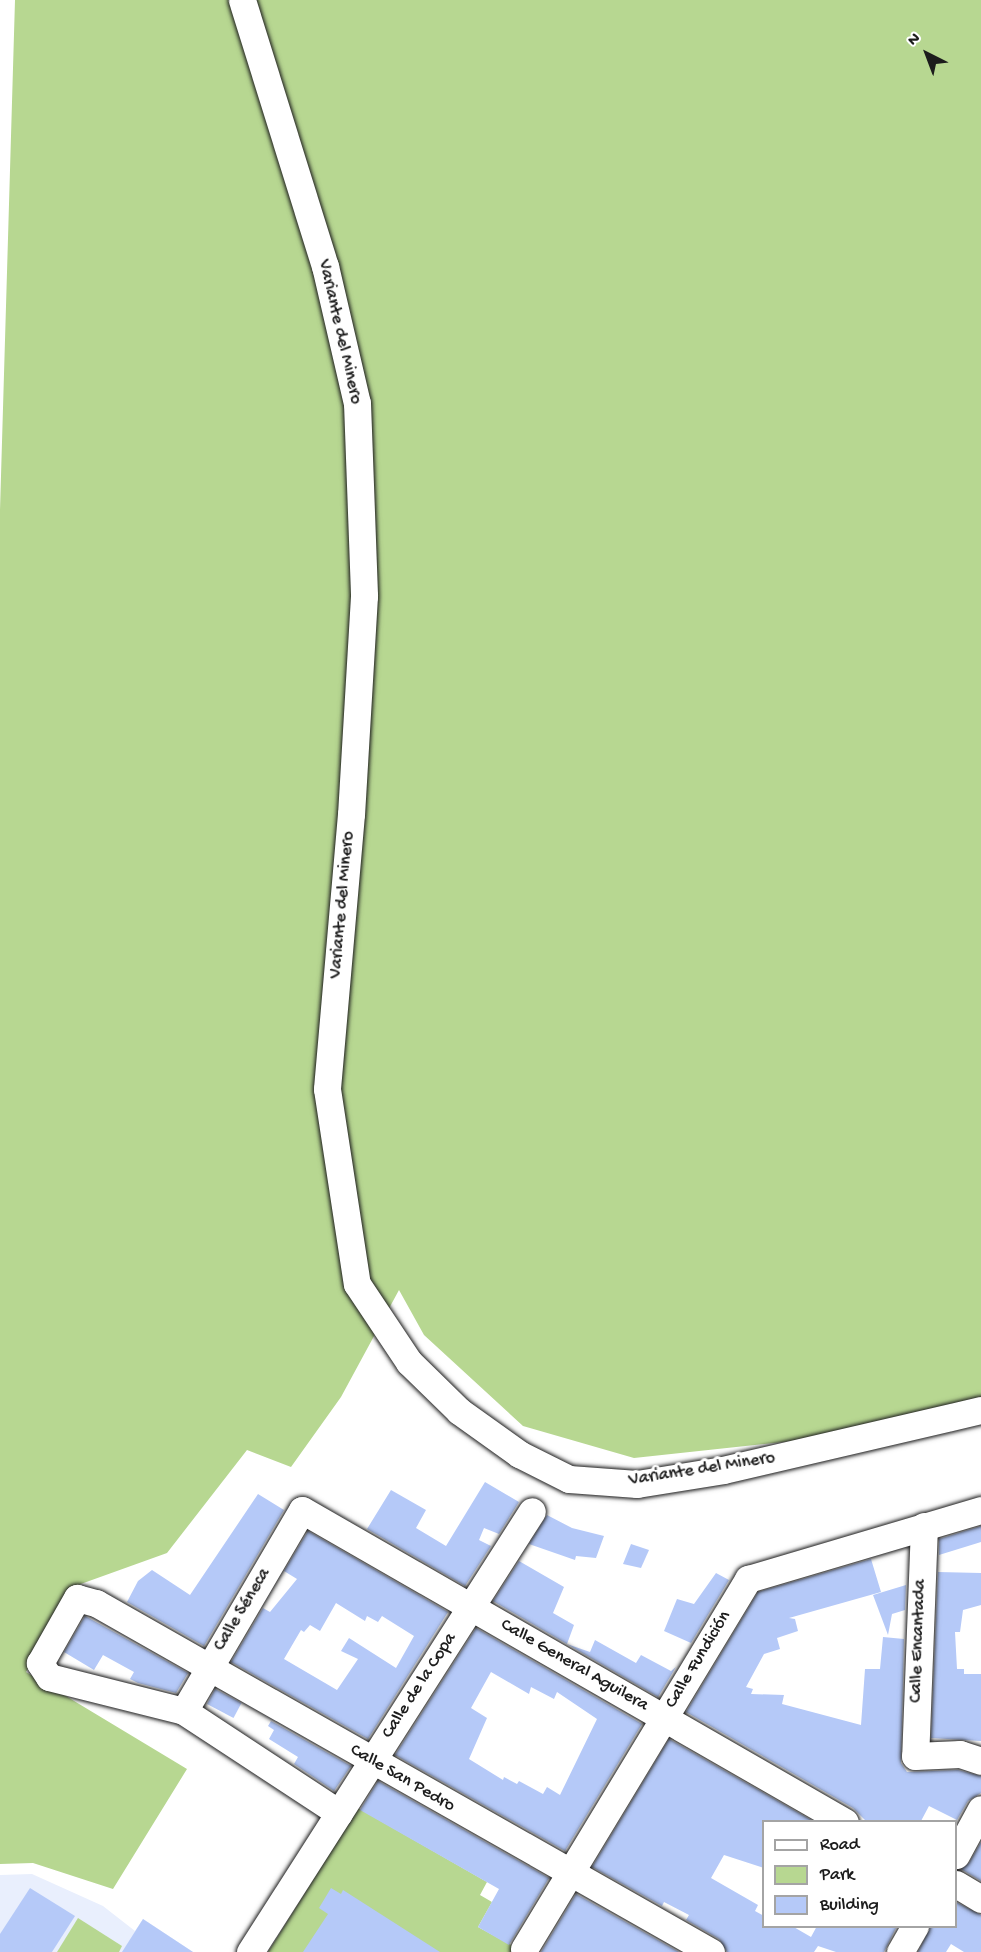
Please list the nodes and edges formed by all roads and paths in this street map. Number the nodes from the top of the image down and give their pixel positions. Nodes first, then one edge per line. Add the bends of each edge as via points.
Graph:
1 (242, 0) edge
2 (981, 1410) edge
3 (302, 1510) joint
4 (981, 1510) edge
5 (532, 1511) dead end
6 (924, 1526) junction
7 (471, 1606) junction
8 (208, 1668) junction
9 (184, 1711) junction
10 (664, 1719) junction
11 (981, 1761) edge
12 (371, 1762) junction
13 (981, 1809) edge
14 (339, 1813) junction
15 (843, 1820) edge
16 (957, 1854) edge
17 (569, 1873) junction
18 (957, 1885) edge
19 (981, 1899) edge
20 (914, 1928) edge
21 (524, 1949) dead end
22 (250, 1952) edge
23 (711, 1952) edge
24 (900, 1952) edge

1 - 2 street, Variante del Minero via 325,266 357,403 364,596 351,814 327,1089 357,1284 409,1362 459,1411 519,1454 569,1479 637,1484 812,1452
3 - 7 street, Calle General Aguilera
3 - 8 street, Calle Séneca
4 - 6 street, Calle Fundición
5 - 7 street, Calle de la Copa
6 - 10 street, Calle Fundición via 748,1579
6 - 11 street, Calle Encantada via 915,1756 960,1754
7 - 10 street, Calle General Aguilera
7 - 12 street, Calle de la Copa
8 - 9 street, Calle Séneca
8 - 9 street, Calle San Pedro via 96,1603 77,1598 40,1663 49,1677
8 - 12 street, Calle San Pedro
9 - 14 street
10 - 15 street, Calle General Aguilera
10 - 17 street, Calle Fundición
12 - 14 street, Calle de la Copa
12 - 17 street, Calle San Pedro
13 - 16 street
14 - 22 street, Calle de la Copa
17 - 21 street, Calle Fundición
17 - 23 street, Calle San Pedro
18 - 19 street
20 - 24 street

